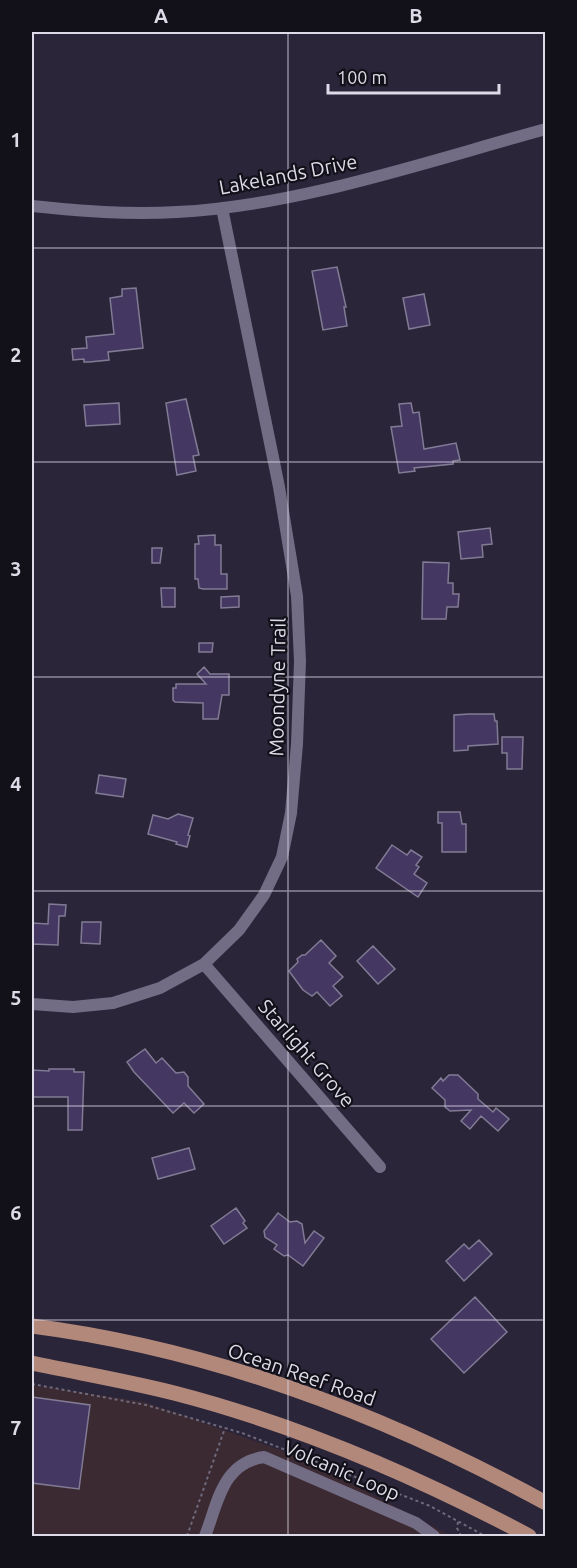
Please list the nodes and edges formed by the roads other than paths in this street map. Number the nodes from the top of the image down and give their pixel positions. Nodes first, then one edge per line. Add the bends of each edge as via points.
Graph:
1 (546, 129) edge
2 (32, 206) edge
3 (222, 208) junction
4 (204, 964) junction
5 (32, 1004) edge
6 (380, 1167) dead end
7 (32, 1326) edge
8 (32, 1363) edge
9 (546, 1503) edge
10 (205, 1536) edge
11 (434, 1536) edge
12 (529, 1536) edge

1 - 3 street, Lakelands Drive via 357,181
2 - 3 street, Lakelands Drive via 99,213 177,213
3 - 4 street, Moondyne Trail via 279,487 297,596 300,661 291,813 282,857 264,895
4 - 5 street, Moondyne Trail via 160,988 113,1003 73,1007
4 - 6 street, Starlight Grove
7 - 9 main road, Ocean Reef Road via 174,1354 280,1386 412,1436
8 - 12 main road via 173,1393 293,1430 399,1471
10 - 11 street, Volcanic Loop via 230,1474 251,1459 264,1457 416,1523

